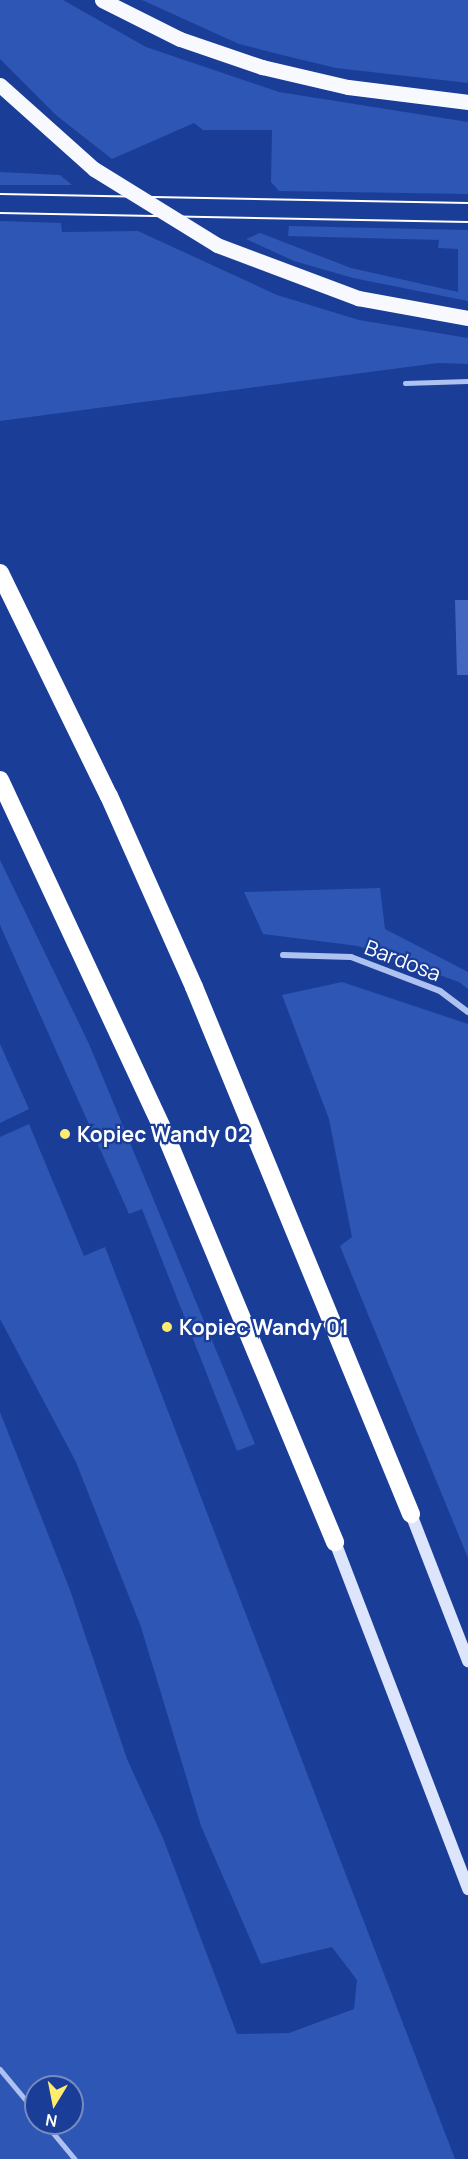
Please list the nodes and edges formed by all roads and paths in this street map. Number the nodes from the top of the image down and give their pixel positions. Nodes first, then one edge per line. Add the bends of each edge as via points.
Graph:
1 (102, 0) edge
2 (0, 85) edge
3 (468, 102) edge
4 (468, 318) edge
5 (468, 381) edge
6 (405, 383) dead end
7 (0, 573) edge
8 (0, 780) edge
9 (283, 955) dead end
10 (468, 1012) edge
11 (411, 1514) joint
12 (335, 1542) joint
13 (468, 1661) edge
14 (468, 1889) edge
15 (0, 2069) edge
16 (24, 2098) edge
17 (55, 2135) edge
18 (75, 2159) edge

1 - 3 main road via 180,39 262,67 348,87
2 - 4 main road, bridge via 93,169 217,245 347,295
5 - 6 lane
7 - 11 highway via 109,796 194,987
8 - 12 highway via 166,1136
9 - 10 street, Bardosa via 351,957 440,991
11 - 13 main road
12 - 14 main road
15 - 16 lane
17 - 18 lane

